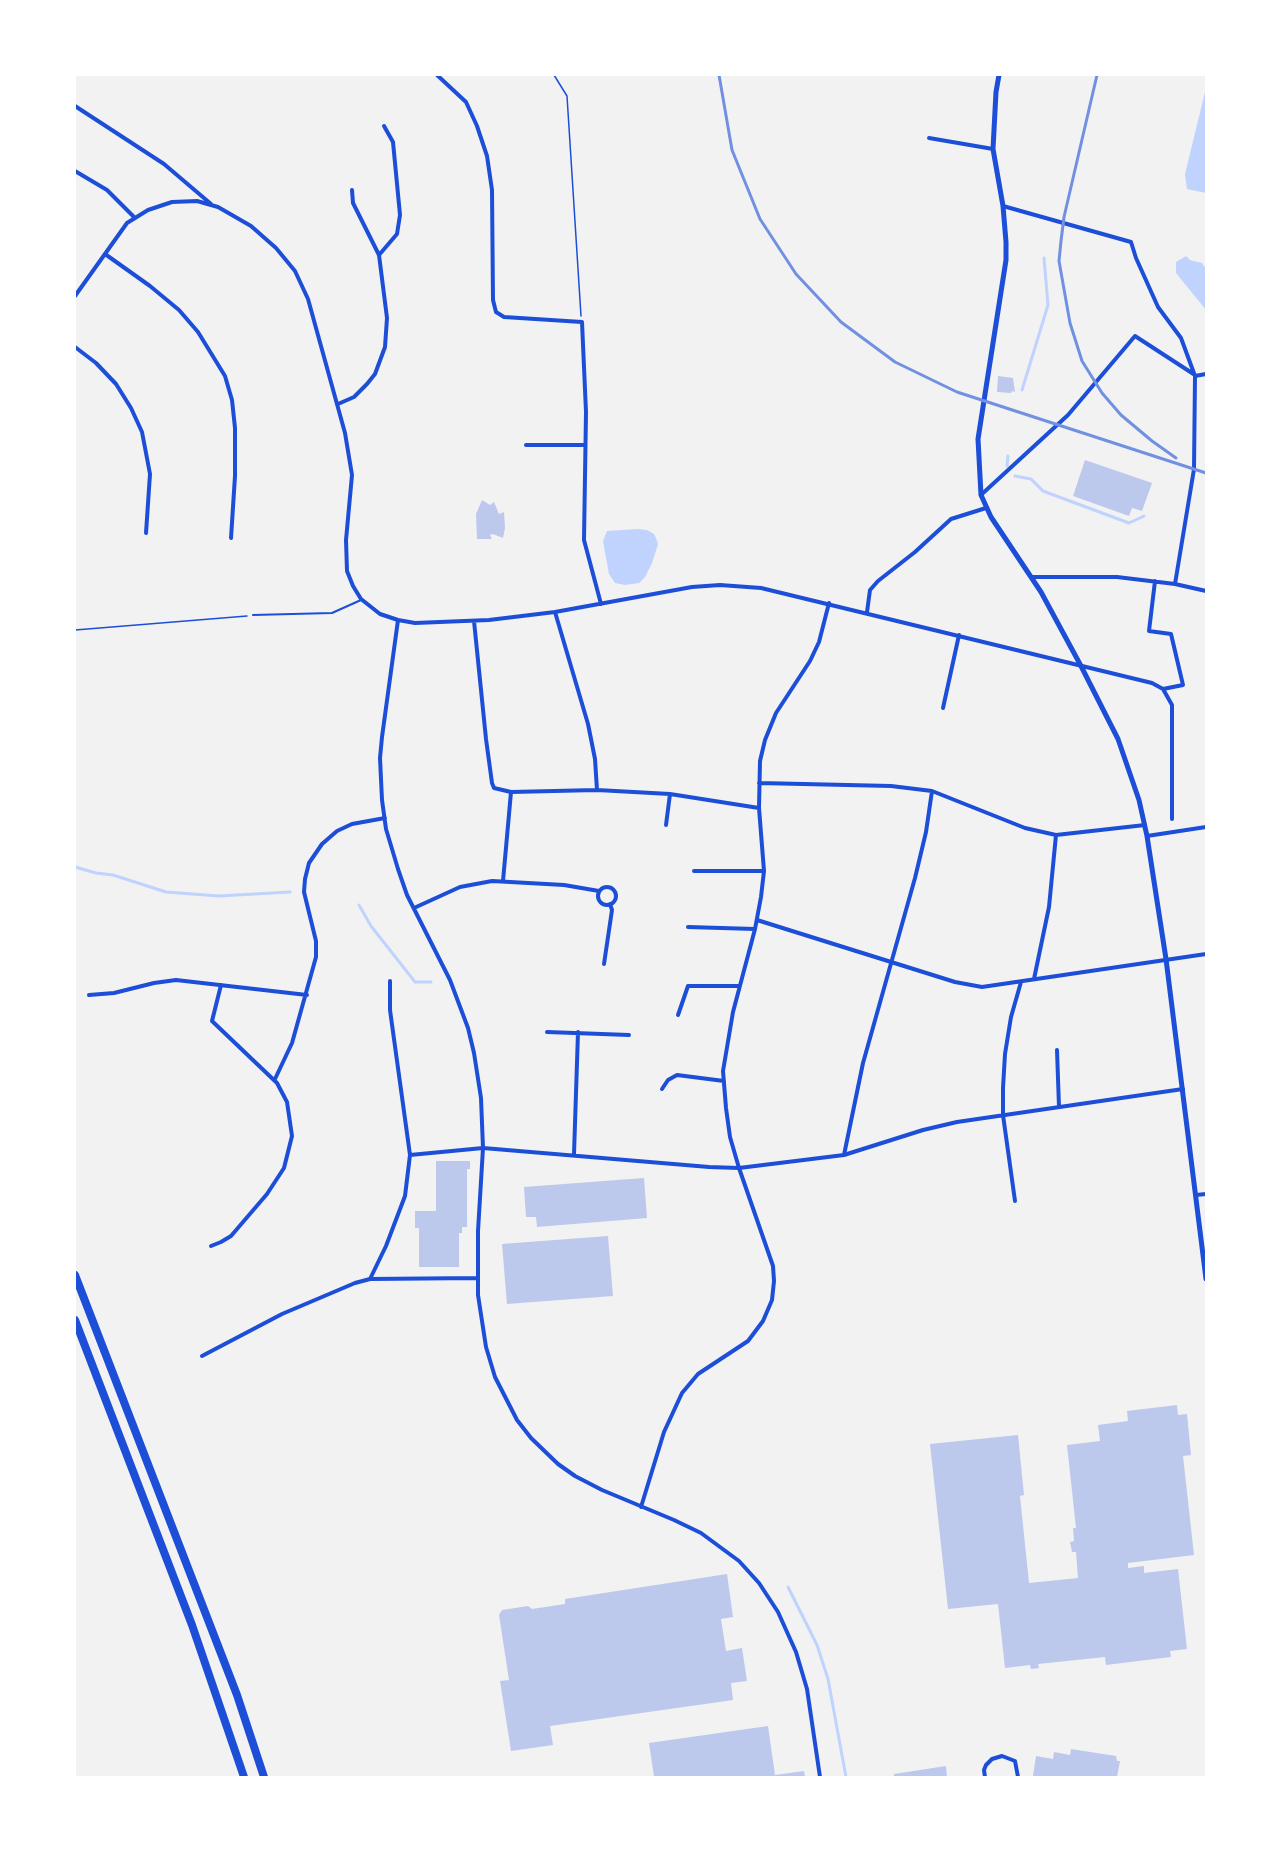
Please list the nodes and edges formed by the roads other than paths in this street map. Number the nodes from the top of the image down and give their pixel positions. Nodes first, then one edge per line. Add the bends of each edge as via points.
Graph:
1 (437, 75) edge
2 (999, 75) edge
3 (75, 106) edge
4 (384, 126) dead end
5 (929, 138) dead end
6 (993, 149) junction
7 (75, 171) edge
8 (352, 190) dead end
9 (212, 204) junction
10 (1003, 206) junction
11 (134, 217) junction
12 (105, 254) junction
13 (379, 255) junction
14 (75, 282) edge
15 (82, 286) junction
16 (75, 296) edge
17 (75, 347) edge
18 (1206, 374) edge
19 (1195, 376) junction
20 (338, 404) junction
21 (526, 445) dead end
22 (585, 445) junction
23 (981, 495) junction
24 (986, 508) junction
25 (146, 533) dead end
26 (231, 538) dead end
27 (1032, 577) junction
28 (1155, 581) junction
29 (1175, 584) junction
30 (1206, 591) edge
31 (362, 599) junction
32 (829, 603) junction
33 (601, 604) junction
34 (555, 612) junction
35 (867, 612) junction
36 (253, 615) road end
37 (398, 621) junction
38 (474, 621) junction
39 (959, 635) junction
40 (1081, 666) junction
41 (1163, 689) junction
42 (943, 708) dead end
43 (759, 783) junction
44 (597, 790) junction
45 (932, 791) junction
46 (511, 792) junction
47 (670, 794) junction
48 (759, 808) junction
49 (385, 818) junction
50 (1172, 819) dead end
51 (666, 825) dead end
52 (1145, 825) junction
53 (1206, 827) edge
54 (1056, 835) junction
55 (1147, 836) junction
56 (694, 871) dead end
57 (764, 871) junction
58 (503, 881) junction
59 (599, 891) junction
60 (610, 904) junction
61 (414, 908) junction
62 (757, 920) junction
63 (688, 927) dead end
64 (755, 929) junction
65 (1206, 954) edge
66 (1166, 959) junction
67 (893, 962) junction
68 (604, 964) dead end
69 (1034, 979) junction
70 (390, 981) dead end
71 (1021, 982) junction
72 (221, 986) junction
73 (740, 986) junction
74 (307, 995) junction
75 (89, 996) dead end
76 (678, 1015) dead end
77 (547, 1032) dead end
78 (578, 1032) junction
79 (629, 1035) dead end
80 (1057, 1050) dead end
81 (275, 1079) junction
82 (724, 1082) junction
83 (662, 1089) dead end
84 (1183, 1089) junction
85 (1059, 1107) junction
86 (1003, 1115) junction
87 (483, 1148) junction
88 (574, 1154) junction
89 (410, 1155) junction
90 (844, 1155) junction
91 (739, 1168) junction
92 (1206, 1194) edge
93 (1196, 1195) junction
94 (1015, 1201) dead end
95 (210, 1246) dead end
96 (75, 1275) edge
97 (478, 1278) junction
98 (370, 1279) junction
99 (1206, 1279) edge
100 (75, 1320) edge
101 (202, 1356) dead end
102 (641, 1507) junction
103 (244, 1777) edge
104 (264, 1777) edge
105 (820, 1777) edge
106 (985, 1777) edge
107 (1018, 1777) edge

1 - 22 street via 468,106 487,156 492,190 496,312 504,317 582,322
2 - 6 street
3 - 9 street via 164,164
4 - 13 street via 393,142 400,221 395,239
5 - 6 street
6 - 10 street
7 - 11 street via 107,190
8 - 13 street via 353,203
9 - 11 street via 172,202
9 - 20 street via 243,221 291,266 312,311
10 - 19 street via 1131,242 1158,307 1181,338
10 - 23 street via 1006,260 978,439
11 - 12 street
12 - 15 street
12 - 26 street via 179,310 198,332 225,376 235,428
13 - 20 street via 387,318 382,357 367,384 354,397
14 - 15 street
15 - 16 street
17 - 25 street via 111,378 139,425 150,474
18 - 19 street
19 - 23 street via 1135,336 1068,415
19 - 29 street via 1194,469
20 - 31 street via 352,475 346,566
21 - 22 street
22 - 33 street via 584,540
23 - 24 street
24 - 27 street
24 - 35 street via 951,519 878,581 870,590
27 - 28 street
27 - 40 street
28 - 29 street
28 - 41 street via 1149,631 1171,634 1183,685
29 - 30 street
31 - 36 lane via 332,614
31 - 37 street via 380,614
32 - 33 street via 761,588 720,585
32 - 35 street
32 - 43 street via 810,661 771,725 760,761
33 - 34 street
34 - 38 street
34 - 44 street via 588,724
35 - 39 street
37 - 38 street
37 - 49 street via 380,758
38 - 46 street via 492,783 498,791
39 - 40 street
39 - 42 street
40 - 41 street
40 - 52 street via 1118,739
41 - 50 street via 1172,705
43 - 45 street via 891,786
43 - 48 street
44 - 46 street
44 - 47 street
45 - 54 street via 1025,828
45 - 67 street via 926,832
46 - 58 street
47 - 48 street
47 - 51 street
48 - 57 street
49 - 61 street via 395,862
49 - 74 street via 337,831 309,863 304,892 317,949
52 - 54 street
52 - 55 street
53 - 55 street
54 - 69 street via 1049,907
55 - 66 street
56 - 57 street
57 - 62 street
58 - 59 street
58 - 61 street via 460,887
59 - 60 street via 599,900
59 - 60 street via 607,886 615,890 615,900
60 - 68 street
61 - 87 street via 444,967 468,1028 480,1088
62 - 64 street
62 - 67 street
63 - 64 street
64 - 73 street
65 - 66 street
66 - 69 street
66 - 84 street
67 - 71 street via 969,986
67 - 90 street via 863,1063
69 - 71 street
70 - 89 street via 390,1010
71 - 86 street via 1005,1054
72 - 74 street
72 - 75 street via 171,980
72 - 81 street via 212,1021
73 - 76 street via 688,986
73 - 82 street via 727,1042
74 - 81 street via 292,1044
77 - 78 street
78 - 79 street
78 - 88 street
80 - 85 street
81 - 95 street via 287,1102 292,1128 284,1167 241,1225 225,1241
82 - 83 street via 677,1075
82 - 91 street via 730,1137
84 - 85 street
84 - 93 street
85 - 86 street
86 - 90 street via 923,1130
86 - 94 street
87 - 88 street
87 - 89 street
87 - 97 street
88 - 91 street
89 - 98 street via 405,1196
90 - 91 street
91 - 102 street via 773,1266 770,1308 748,1341 698,1374 682,1393 664,1432
92 - 93 street
93 - 99 street
96 - 104 highway via 237,1695
97 - 98 street
97 - 102 street via 488,1355 499,1388 517,1420 549,1456 575,1476
98 - 101 street via 282,1314
100 - 103 highway via 192,1625
102 - 105 street via 714,1541 744,1566 773,1603 791,1638 805,1680
106 - 107 street via 986,1765 1002,1756 1015,1761

